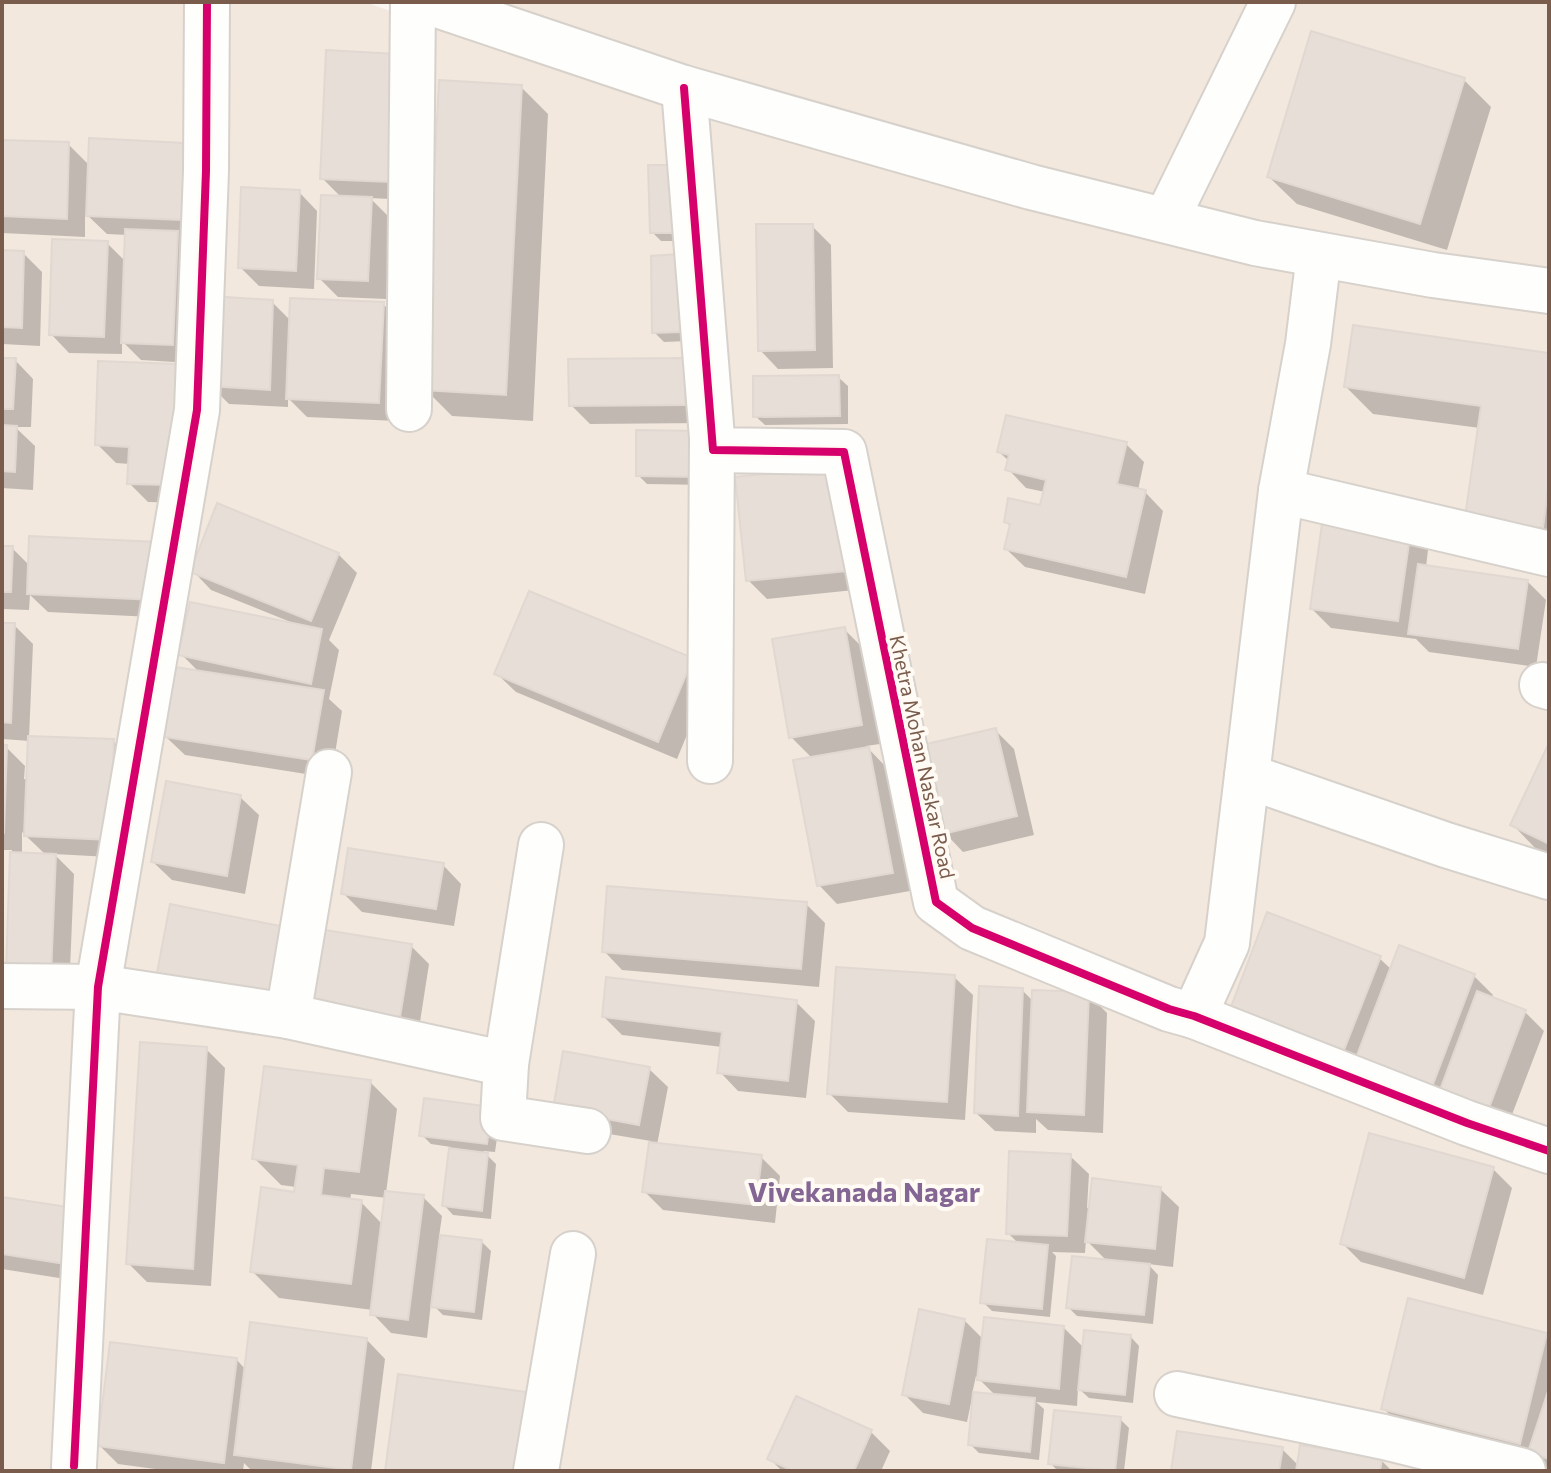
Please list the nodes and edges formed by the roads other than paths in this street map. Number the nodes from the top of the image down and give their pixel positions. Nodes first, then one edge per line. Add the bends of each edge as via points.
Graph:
1 (207, 2) edge
2 (1273, 2) edge
3 (436, 4) edge
4 (684, 88) junction
5 (1166, 220) junction
6 (1319, 255) junction
7 (1549, 291) edge
8 (409, 409) dead end
9 (712, 437) junction
10 (1281, 491) junction
11 (1549, 554) edge
12 (710, 761) dead end
13 (329, 772) dead end
14 (1247, 776) junction
15 (541, 845) dead end
16 (1549, 877) edge
17 (2, 986) edge
18 (98, 987) junction
19 (288, 1016) junction
20 (1194, 1016) junction
21 (506, 1064) junction
22 (588, 1131) dead end
23 (1549, 1151) edge
24 (573, 1254) dead end
25 (1177, 1394) dead end
26 (83, 1469) edge
27 (536, 1471) edge
28 (1523, 1471) edge

1 - 18 street via 197,410
2 - 5 street
3 - 4 street
3 - 8 street
4 - 5 street
4 - 9 street
5 - 6 street
6 - 7 street
6 - 10 street
9 - 12 street
9 - 20 street, Khetra Mohan Naskar Road via 713,450 844,452 936,902 972,928
10 - 11 street
10 - 14 street
13 - 19 street
14 - 16 street
14 - 20 street via 1227,943
15 - 21 street
17 - 18 street
18 - 19 street
18 - 26 street
19 - 21 street
20 - 23 street, Khetra Mohan Naskar Road
21 - 22 street via 503,1118
24 - 27 street
25 - 28 street

